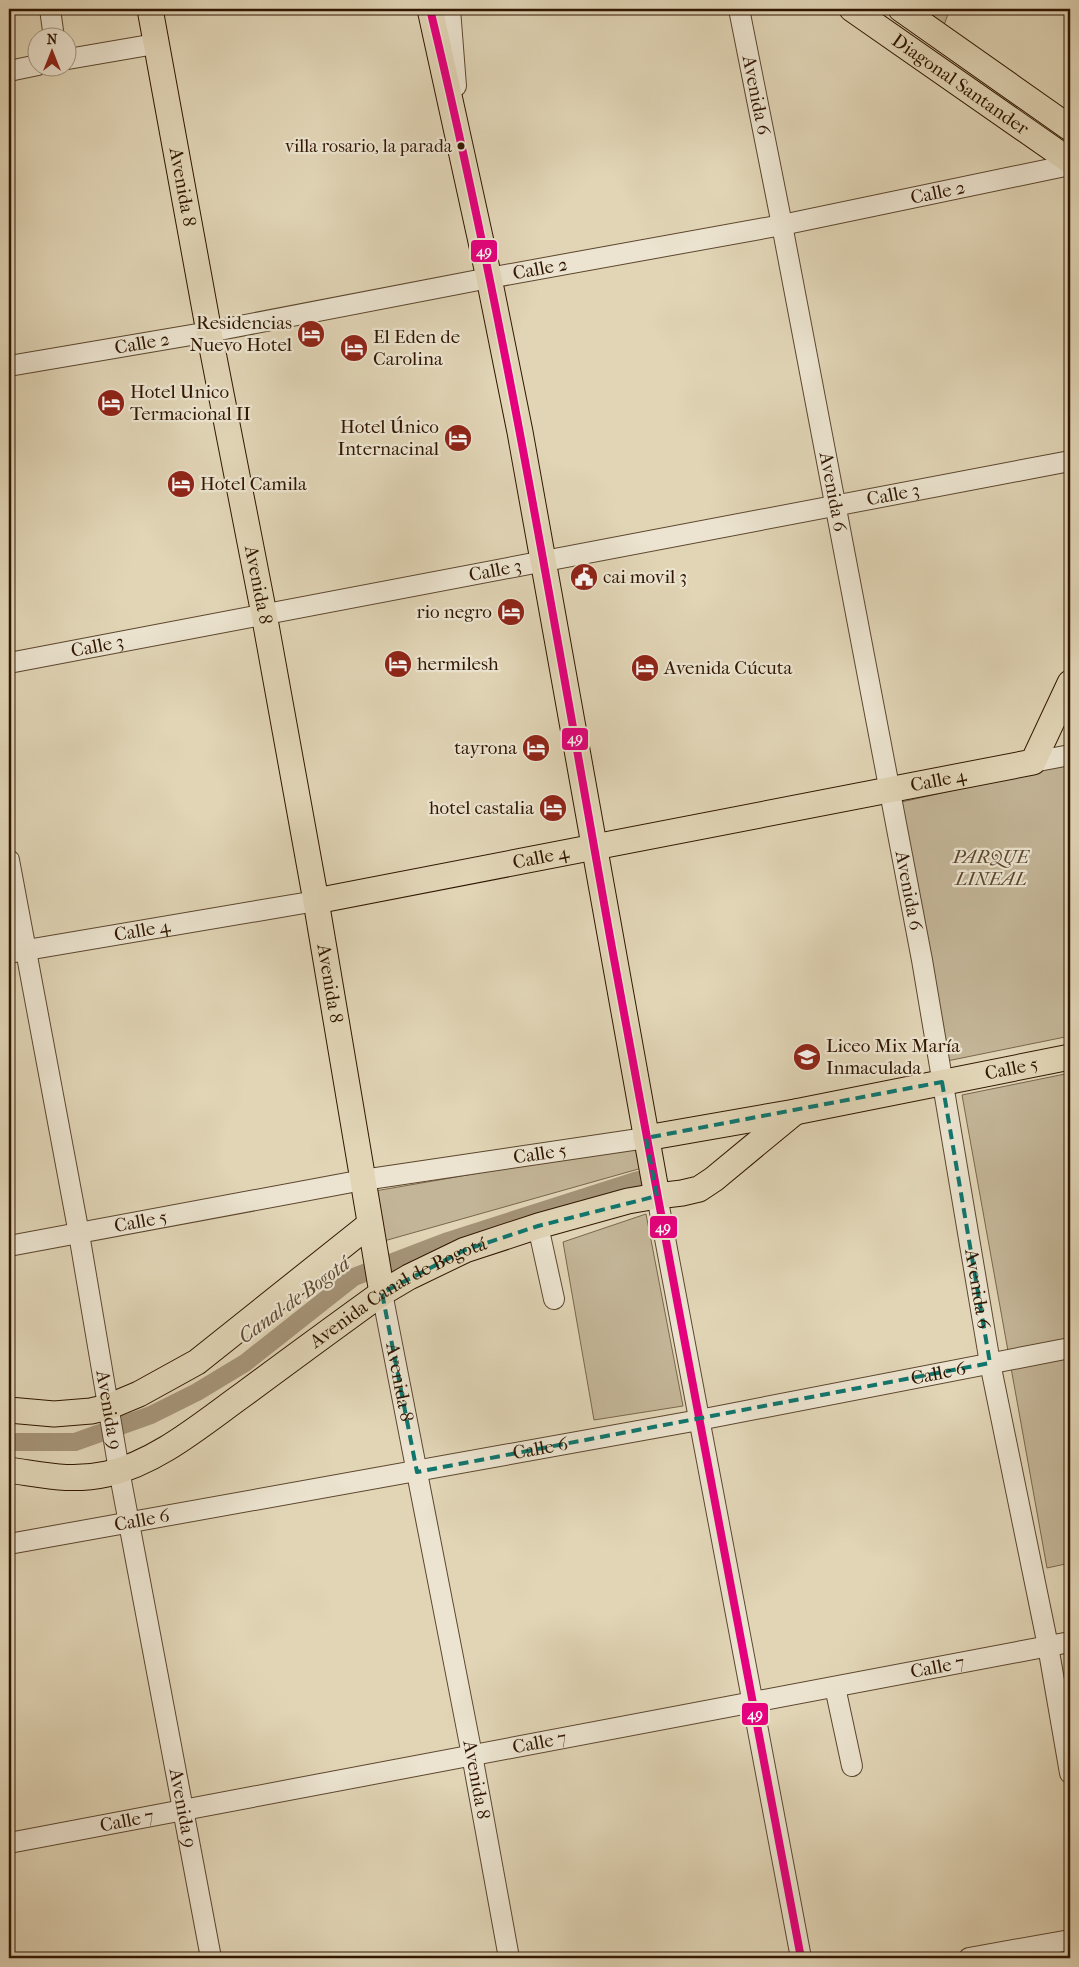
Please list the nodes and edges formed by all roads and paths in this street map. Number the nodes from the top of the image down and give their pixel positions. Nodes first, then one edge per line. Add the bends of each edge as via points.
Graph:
1 (50, 9) edge
2 (150, 9) edge
3 (413, 9) edge
4 (430, 9) edge
5 (450, 9) edge
6 (739, 9) edge
7 (852, 9) edge
8 (901, 9) edge
9 (53, 28) edge
10 (155, 44) junction
11 (78, 57) edge
12 (28, 67) edge
13 (9, 71) edge
14 (1070, 126) edge
15 (461, 148) junction
16 (1070, 161) edge
17 (1070, 165) edge
18 (782, 225) junction
19 (489, 278) junction
20 (210, 332) junction
21 (9, 366) edge
22 (1070, 461) edge
23 (835, 506) junction
24 (543, 562) junction
25 (264, 614) junction
26 (9, 663) edge
27 (1070, 683) edge
28 (1070, 755) edge
29 (1033, 762) junction
30 (889, 790) junction
31 (594, 847) junction
32 (9, 860) edge
33 (316, 901) junction
34 (17, 952) edge
35 (1070, 1057) edge
36 (942, 1082) junction
37 (795, 1112) junction
38 (646, 1138) junction
39 (363, 1180) junction
40 (657, 1196) junction
41 (370, 1224) junction
42 (538, 1226) junction
43 (78, 1234) junction
44 (9, 1246) edge
45 (379, 1274) junction
46 (554, 1299) dead end
47 (1070, 1348) edge
48 (990, 1363) junction
49 (9, 1410) edge
50 (110, 1414) junction
51 (699, 1420) junction
52 (118, 1460) junction
53 (9, 1470) edge
54 (417, 1472) junction
55 (129, 1523) junction
56 (9, 1544) edge
57 (1070, 1642) edge
58 (1048, 1646) junction
59 (835, 1687) junction
60 (753, 1702) junction
61 (472, 1755) junction
62 (852, 1766) dead end
63 (1070, 1773) edge
64 (183, 1809) junction
65 (9, 1843) edge
66 (1070, 1940) edge
67 (211, 1958) edge
68 (509, 1958) edge
69 (801, 1958) edge
70 (969, 1958) edge

1 - 9 street
2 - 10 main road, Avenida 8
3 - 15 main road
4 - 15 main road
5 - 15 street
6 - 18 street, Avenida 6
7 - 16 main road, Diagonal Santander
8 - 14 main road, Diagonal Santander
10 - 11 street
10 - 20 main road, Avenida 8
12 - 13 street
15 - 19 main road
17 - 18 street, Calle 2
18 - 19 street, Calle 2
18 - 23 street, Avenida 6
19 - 20 street, Calle 2
19 - 24 main road
20 - 21 street, Calle 2
20 - 25 main road, Avenida 8
22 - 23 street, Calle 3
23 - 24 street, Calle 3
23 - 30 street, Avenida 6
24 - 25 street, Calle 3
24 - 31 main road
25 - 26 street, Calle 3
25 - 33 main road, Avenida 8
27 - 29 main road
28 - 29 street, Calle 4
29 - 30 main road, Calle 4
30 - 31 main road, Calle 4
30 - 36 street, Avenida 6
31 - 33 main road, Calle 4
31 - 38 main road
32 - 34 street, Avenida 9
33 - 34 street, Calle 4
33 - 39 main road, Avenida 8
34 - 43 street, Avenida 9
35 - 36 main road, Calle 5
36 - 37 main road, Calle 5
36 - 48 street, Avenida 6
37 - 38 main road, Calle 5
37 - 40 main road, Avenida Canal de Bogotá via 699,1189
38 - 39 street, Calle 5
38 - 40 main road
39 - 41 main road, Avenida 8
39 - 43 street, Calle 5
40 - 42 main road, Avenida Canal de Bogotá
40 - 51 street
41 - 45 main road, Avenida 8
41 - 50 main road via 197,1362
42 - 45 main road, Avenida Canal de Bogotá via 465,1250 416,1273
42 - 46 street
43 - 44 street, Calle 5
43 - 50 street, Avenida 9
45 - 52 main road, Avenida Canal de Bogotá via 194,1430 152,1456
45 - 54 street, Avenida 8
47 - 48 street, Calle 6
48 - 51 street, Calle 6
48 - 58 street, Avenida 6
49 - 50 main road
50 - 52 street, Avenida 9
51 - 54 street, Calle 6
51 - 60 street
52 - 53 main road, Avenida Canal de Bogotá via 86,1477 66,1479
52 - 55 street, Avenida 9
54 - 55 street, Calle 6
54 - 61 street, Avenida 8
55 - 56 street, Calle 6
55 - 64 street, Avenida 9
57 - 58 street, Calle 7
58 - 59 street, Calle 7
58 - 63 street, Avenida 6
59 - 60 street, Calle 7
59 - 62 street
60 - 61 street, Calle 7
60 - 69 street
61 - 64 street, Calle 7
61 - 68 street, Avenida 8
64 - 65 street, Calle 7
64 - 67 street, Avenida 9
66 - 70 street

